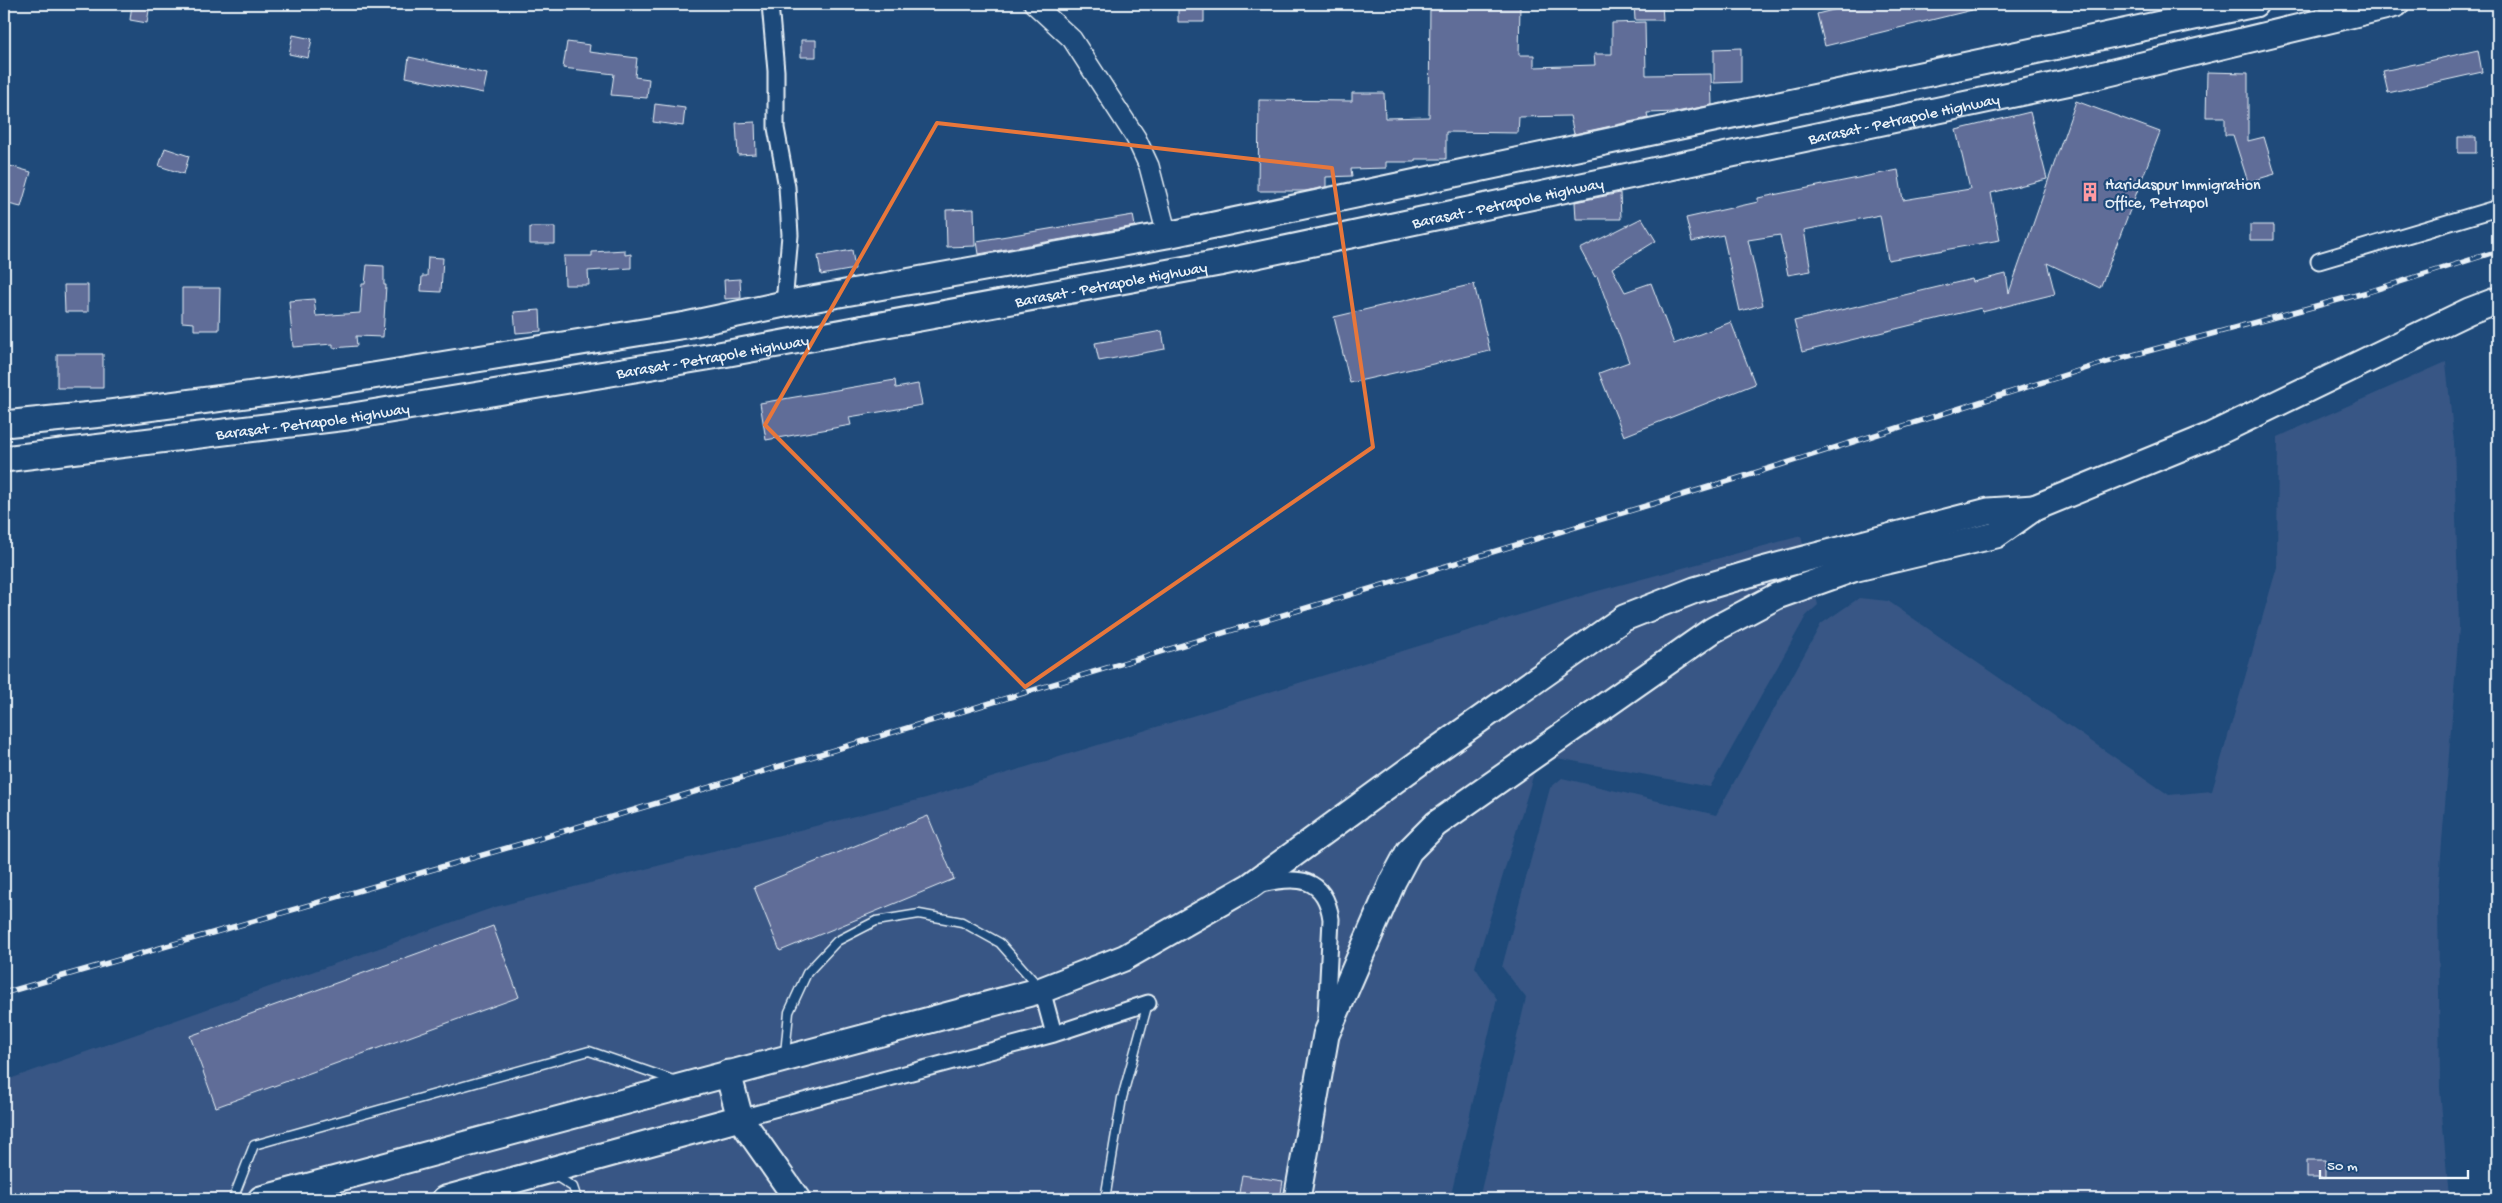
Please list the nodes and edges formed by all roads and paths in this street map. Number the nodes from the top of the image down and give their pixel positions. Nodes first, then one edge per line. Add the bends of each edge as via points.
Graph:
1 (770, 4) edge
2 (1034, 4) edge
3 (2255, 4) edge
4 (2396, 4) edge
5 (2498, 208) edge
6 (1167, 235) junction
7 (2319, 262) dead end
8 (2498, 300) edge
9 (784, 304) junction
10 (4, 424) edge
11 (4, 459) edge
12 (2034, 508) junction
13 (1250, 886) junction
14 (1042, 990) junction
15 (1148, 1003) joint
16 (1054, 1034) junction
17 (1326, 1034) junction
18 (784, 1059) junction
19 (728, 1073) junction
20 (687, 1084) junction
21 (740, 1118) junction
22 (546, 1172) junction
23 (233, 1199) edge
24 (261, 1199) edge
25 (445, 1199) edge
26 (577, 1199) edge
27 (797, 1199) edge
28 (1104, 1199) edge
29 (1297, 1199) edge

1 - 9 street via 776,70 776,128 787,187 790,236
2 - 6 street via 1072,39 1136,138 1149,166
3 - 6 highway, Barasat - Petrapole Highway
4 - 11 highway, Barasat - Petrapole Highway via 2003,96 1218,263 713,356 347,417
5 - 7 street
6 - 9 highway, Barasat - Petrapole Highway
8 - 12 highway via 2210,436
9 - 10 highway, Barasat - Petrapole Highway via 686,325 299,388
12 - 13 highway via 1988,511 1766,569 1695,590 1624,618
12 - 17 highway via 1996,535 1853,569 1777,596 1713,630 1436,824 1408,851
13 - 14 highway via 1124,958
13 - 17 street via 1290,878 1303,880 1315,886 1327,900 1332,919
14 - 16 street
14 - 18 highway
14 - 18 lane via 1000,943 962,922 919,914 876,921 837,941 807,973 790,1012
15 - 16 street
15 - 28 lane via 1122,1098
16 - 21 street
17 - 29 highway
18 - 19 highway
19 - 20 highway
19 - 21 highway
20 - 23 lane via 589,1051 254,1146
20 - 24 highway
21 - 22 highway
21 - 27 highway
22 - 25 highway
22 - 26 lane via 573,1187

